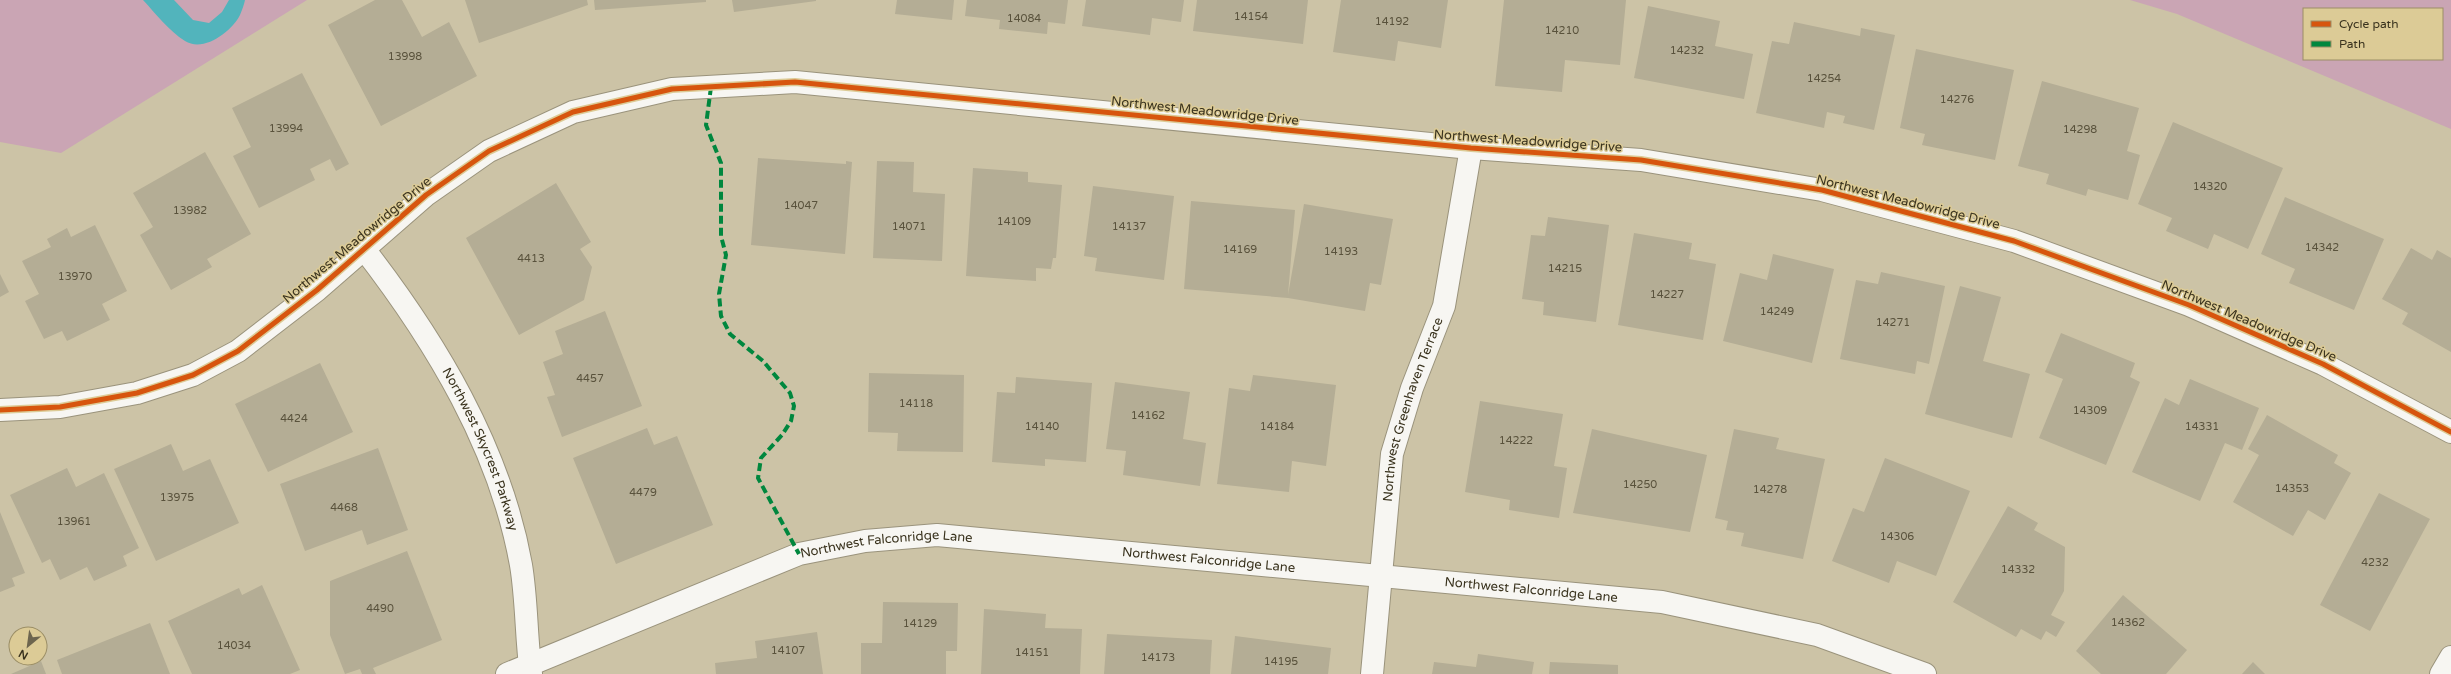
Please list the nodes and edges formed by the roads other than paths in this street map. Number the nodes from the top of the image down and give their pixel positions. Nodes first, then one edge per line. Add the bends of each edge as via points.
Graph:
1 (1471, 148) junction
2 (364, 249) junction
3 (0, 410) edge
4 (2451, 432) edge
5 (1381, 575) junction
6 (2451, 657) edge
7 (530, 670) edge
8 (507, 674) edge
9 (1372, 674) edge
10 (1924, 674) edge
11 (2441, 674) edge

1 - 2 street, Northwest Meadowridge Drive via 795,82 672,89 573,112 489,151 426,195
1 - 4 street, Northwest Meadowridge Drive via 1641,160 1822,190 2014,241 2189,305 2324,364
1 - 5 street, Northwest Greenhaven Terrace via 1444,306 1412,388 1392,454
2 - 3 street, Northwest Meadowridge Drive via 317,290 238,351 193,375 137,393 106,399 60,407
2 - 7 street, Northwest Skycrest Parkway via 406,303 447,372 487,449 508,504 521,567
5 - 7 street, Northwest Falconridge Lane via 937,535 865,541 800,554
5 - 9 street, Northwest Greenhaven Terrace
5 - 10 street, Northwest Falconridge Lane via 1662,602 1817,635
6 - 11 street
7 - 8 street, Northwest Falconridge Lane

